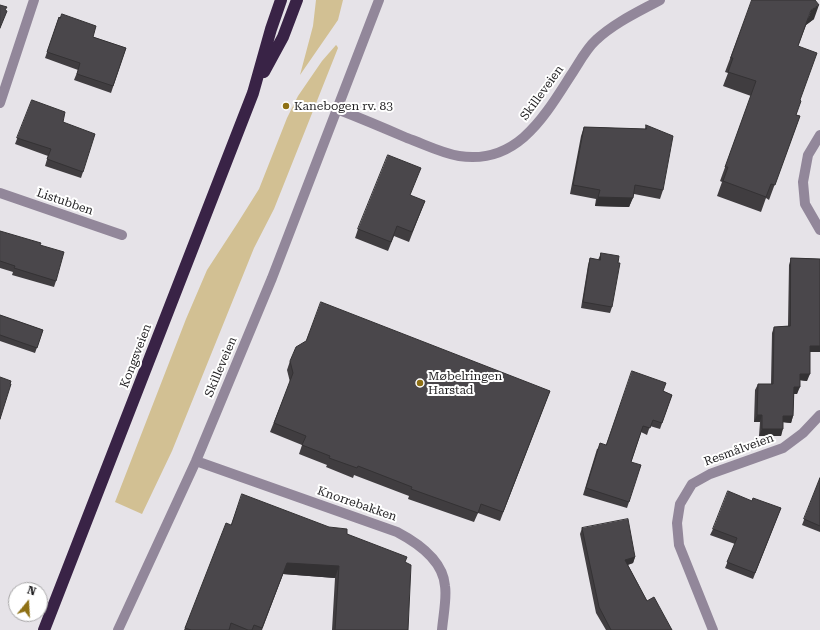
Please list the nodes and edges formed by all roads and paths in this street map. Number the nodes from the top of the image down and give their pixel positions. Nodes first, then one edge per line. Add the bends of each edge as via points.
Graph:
1 (34, 0) edge
2 (281, 0) edge
3 (297, 0) edge
4 (379, 0) edge
5 (660, 0) edge
6 (254, 93) junction
7 (0, 103) edge
8 (337, 109) junction
9 (820, 135) edge
10 (0, 193) edge
11 (820, 230) edge
12 (122, 235) dead end
13 (820, 415) edge
14 (196, 461) junction
15 (44, 630) edge
16 (118, 630) edge
17 (442, 630) edge
18 (713, 630) edge

1 - 7 street
2 - 6 highway, Kongsveien
3 - 6 highway, Kongsveien via 283,37
4 - 8 street, Skilleveien
5 - 8 street, Skilleveien via 611,27 595,41 541,120 524,139 490,155 458,156 438,150
6 - 15 highway, Kongsveien
8 - 14 street, Skilleveien via 272,278
9 - 11 street via 808,155 803,182 805,204
10 - 12 street, Listubben
13 - 18 street, Resmålveien via 803,433 783,448 710,474 692,484 680,504 677,524 679,545
14 - 16 street, Skilleveien
14 - 17 street, Knorrebakken via 397,532 416,542 440,570 445,586

